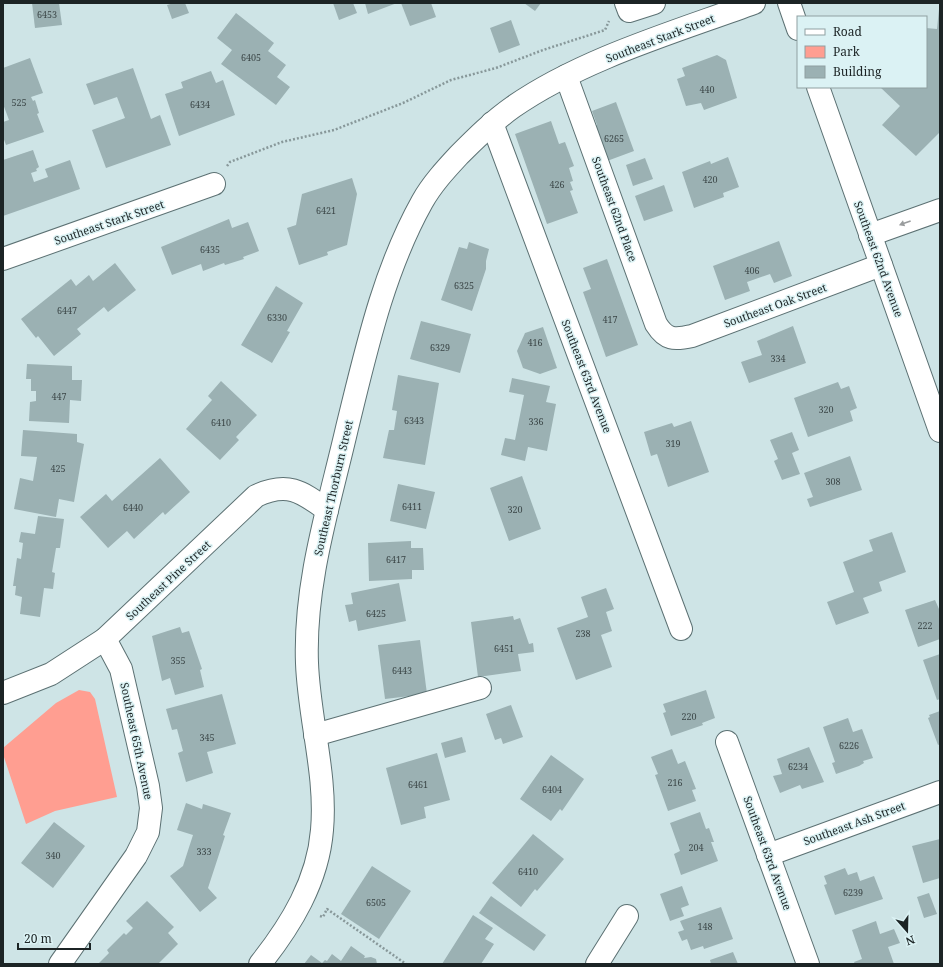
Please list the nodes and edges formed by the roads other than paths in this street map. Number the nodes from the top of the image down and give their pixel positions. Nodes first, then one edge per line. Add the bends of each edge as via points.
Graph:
1 (654, 3) edge
2 (754, 3) edge
3 (789, 3) edge
4 (627, 7) edge
5 (797, 26) edge
6 (566, 76) junction
7 (818, 88) edge
8 (492, 123) junction
9 (214, 184) road end
10 (940, 210) edge
11 (870, 235) junction
12 (3, 259) edge
13 (881, 266) junction
14 (669, 338) joint
15 (940, 431) edge
16 (328, 510) junction
17 (682, 628) dead end
18 (105, 639) junction
19 (480, 688) dead end
20 (3, 693) edge
21 (315, 735) junction
22 (727, 742) dead end
23 (940, 792) edge
24 (768, 855) junction
25 (627, 916) dead end
26 (60, 964) edge
27 (260, 964) edge
28 (597, 964) edge
29 (808, 964) edge

1 - 4 street
2 - 6 street, Southeast Stark Street
3 - 5 street
6 - 8 street, Southeast Thorburn Street via 524,100
6 - 14 street, Southeast 62nd Place via 656,324 661,333
7 - 11 street, Southeast 62nd Avenue
8 - 16 street, Southeast Thorburn Street via 443,173 424,199 394,262 374,321
8 - 17 street, Southeast 63rd Avenue
9 - 12 street, Southeast Stark Street
10 -> 11 street
11 - 13 street, Southeast 62nd Avenue
13 - 14 street, Southeast Oak Street via 692,336
13 - 15 street, Southeast 62nd Avenue
16 - 18 street, Southeast Pine Street via 297,490 270,489 256,496
16 - 21 street, Southeast Thorburn Street via 309,598 308,684
18 - 20 street, Southeast Pine Street via 51,674
18 - 26 street, Southeast 65th Avenue via 121,669 148,786 151,808 148,832 136,856
19 - 21 street
21 - 27 street, Southeast Thorburn Street via 322,806 322,831 315,868 301,904
22 - 24 street, Southeast 63rd Avenue
23 - 24 street, Southeast Ash Street
24 - 29 street, Southeast 63rd Avenue
25 - 28 street

